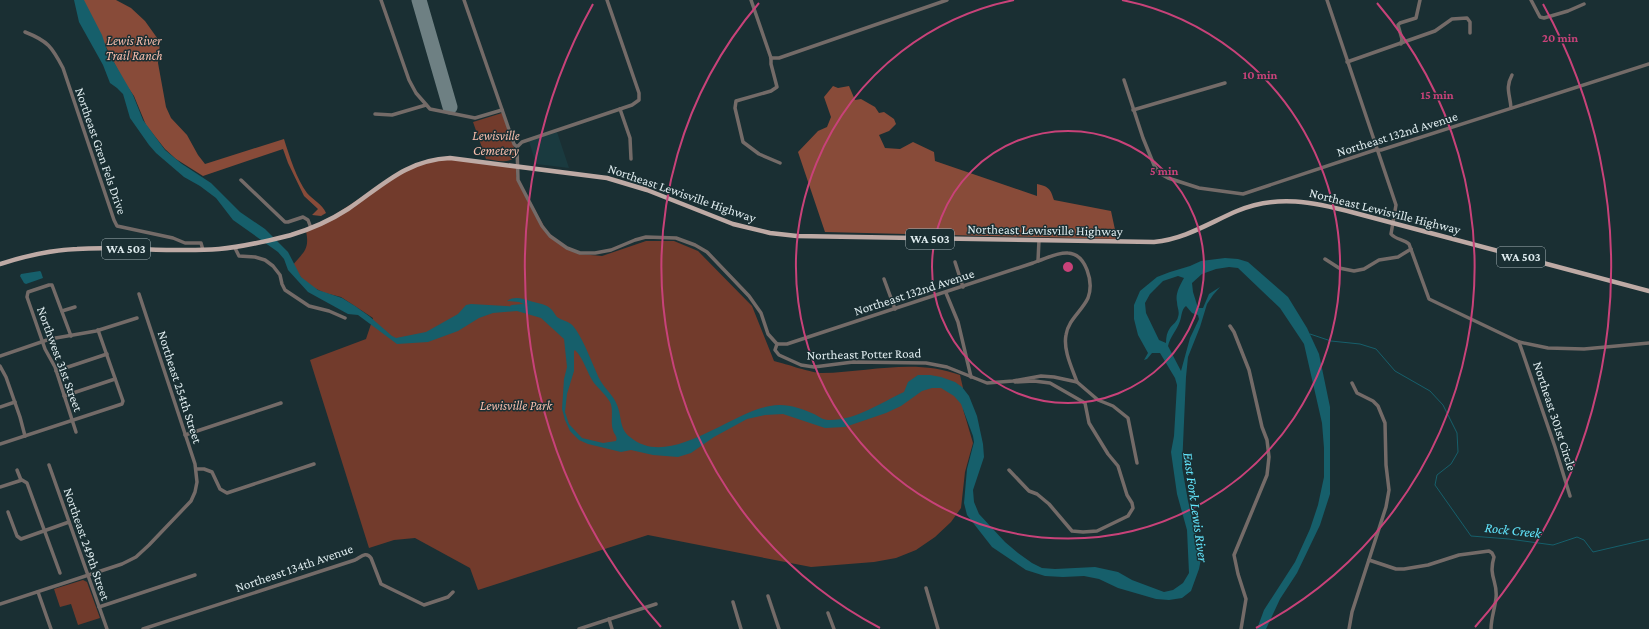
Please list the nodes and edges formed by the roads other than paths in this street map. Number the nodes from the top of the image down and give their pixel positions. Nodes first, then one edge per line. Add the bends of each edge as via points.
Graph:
1 (381, 0) edge
2 (464, 0) edge
3 (607, 0) edge
4 (751, 0) edge
5 (947, 0) edge
6 (1327, 0) edge
7 (1420, 0) edge
8 (1531, 0) edge
9 (1584, 4) dead end
10 (25, 32) dead end
11 (1470, 34) dead end
12 (1401, 44) junction
13 (771, 58) junction
14 (1347, 62) junction
15 (1649, 64) edge
16 (1512, 75) dead end
17 (1124, 80) dead end
18 (1225, 83) dead end
19 (426, 105) junction
20 (1511, 108) junction
21 (620, 109) junction
22 (502, 110) junction
23 (1133, 110) junction
24 (375, 114) dead end
25 (517, 147) junction
26 (1377, 151) junction
27 (631, 159) dead end
28 (780, 163) dead end
29 (516, 166) junction
30 (241, 180) dead end
31 (1392, 223) junction
32 (311, 228) junction
33 (1039, 240) junction
34 (235, 248) junction
35 (1411, 249) junction
36 (202, 250) junction
37 (1325, 259) dead end
38 (1038, 261) junction
39 (955, 262) dead end
40 (0, 264) edge
41 (884, 279) dead end
42 (963, 286) junction
43 (1649, 291) edge
44 (946, 293) junction
45 (139, 294) dead end
46 (75, 307) dead end
47 (895, 309) junction
48 (62, 311) junction
49 (137, 318) dead end
50 (345, 318) dead end
51 (1230, 326) dead end
52 (98, 330) junction
53 (70, 336) junction
54 (42, 342) junction
55 (1519, 342) junction
56 (1649, 343) edge
57 (777, 344) junction
58 (107, 354) junction
59 (0, 356) edge
60 (0, 366) edge
61 (56, 371) junction
62 (971, 377) junction
63 (115, 379) junction
64 (1013, 381) junction
65 (1077, 382) junction
66 (1352, 383) dead end
67 (64, 396) junction
68 (15, 402) junction
69 (281, 403) dead end
70 (0, 407) edge
71 (72, 421) junction
72 (76, 432) dead end
73 (185, 435) junction
74 (25, 436) junction
75 (0, 443) edge
76 (1137, 463) dead end
77 (314, 464) dead end
78 (49, 465) dead end
79 (196, 469) junction
80 (17, 470) dead end
81 (1009, 470) dead end
82 (21, 480) junction
83 (0, 487) edge
84 (1570, 496) dead end
85 (8, 512) dead end
86 (69, 522) junction
87 (45, 531) junction
88 (1369, 560) junction
89 (60, 573) dead end
90 (87, 575) junction
91 (195, 575) dead end
92 (926, 588) dead end
93 (38, 592) junction
94 (453, 592) dead end
95 (768, 596) dead end
96 (733, 602) dead end
97 (0, 604) edge
98 (656, 604) dead end
99 (99, 607) junction
100 (828, 613) dead end
101 (609, 620) junction
102 (51, 629) edge
103 (107, 629) edge
104 (143, 629) edge
105 (579, 629) edge
106 (612, 629) edge
107 (741, 629) edge
108 (779, 629) edge
109 (834, 629) edge
110 (938, 629) edge
111 (1242, 629) edge
112 (1349, 629) edge
113 (1491, 629) edge

1 - 19 street via 409,80
2 - 22 street
3 - 21 street via 639,93 639,98 634,104
4 - 13 street
5 - 13 street via 779,58
6 - 14 street
7 - 12 street via 1416,18 1398,25
8 - 9 street via 1540,17 1544,18 1568,12
10 - 36 street, Northeast Gren Fels Drive via 51,47 63,68 117,226 185,243 201,243
11 - 12 street via 1470,22 1467,18 1452,19 1434,32
12 - 14 street
13 - 28 street via 777,86 771,91 736,101 734,108 743,142 759,154
14 - 26 street
15 - 20 street, Northeast 132nd Avenue
16 - 20 street via 1507,83
17 - 23 street
18 - 23 street
19 - 22 street via 435,111 470,118
19 - 24 street via 392,115
20 - 26 street, Northeast 132nd Avenue
21 - 25 street via 522,142
21 - 27 street via 630,138
22 - 25 street
23 - 26 street, Northeast 132nd Avenue via 1159,173 1199,188 1243,194
25 - 29 street, Northeast Potter Road
26 - 31 street via 1396,205
29 - 32 main road, Northeast Lewisville Highway / WA 503 via 450,158 422,163 395,175 348,209
29 - 33 main road, Northeast Lewisville Highway / WA 503 via 616,181 647,190 723,221 770,233
29 - 57 street, Northeast Potter Road via 518,180 542,226 550,236 567,248 580,253 594,253 611,250 646,237 684,240 707,252 749,296 761,313 768,334
30 - 32 street via 285,222 304,217
31 - 33 main road, Northeast Lewisville Highway / WA 503 via 1322,204 1284,200 1247,207 1192,233 1163,241
31 - 35 street via 1391,234 1406,241
31 - 43 main road, Northeast Lewisville Highway / WA 503
32 - 34 main road, Northeast Lewisville Highway / WA 503
33 - 38 street
34 - 36 main road, Northeast Lewisville Highway / WA 503
34 - 50 street via 239,256 259,257 270,264 280,275 285,290 309,306 329,310
35 - 37 street via 1398,257 1379,260 1364,269 1354,271 1339,268
35 - 55 street via 1429,298
36 - 40 main road, Northeast Lewisville Highway / WA 503 via 77,248 32,255
38 - 42 street, Northeast 132nd Avenue
38 - 65 street, Northeast 132nd Avenue via 1067,253 1075,254 1087,271 1090,292 1066,335 1067,354
39 - 42 street
41 - 47 street
42 - 44 street, Northeast 132nd Avenue
44 - 47 street, Northeast 132nd Avenue
44 - 62 street via 958,322
45 - 73 street, Northeast 254th Street
46 - 48 street
47 - 57 street, Northeast 132nd Avenue via 787,344
48 - 53 street
48 - 54 street, Northwest 31st Street via 52,285 27,294
49 - 52 street
51 - 111 street via 1249,370 1269,457 1267,475 1234,555 1246,599
52 - 53 street
52 - 58 street
53 - 54 street
54 - 59 street
54 - 61 street, Northwest 31st Street
55 - 56 street via 1548,348 1584,349
55 - 84 street, Northeast 301st Circle
57 - 62 street, Northeast Potter Road via 775,350 778,356 801,365 814,367 852,362 926,363 947,367
58 - 61 street
58 - 63 street
60 - 68 street
61 - 67 street, Northwest 31st Street
62 - 64 street, Northeast Potter Road via 986,383
63 - 67 street
63 - 71 street via 122,404
64 - 65 street via 1041,376
64 - 81 street via 1050,383 1085,403 1089,423 1120,471 1132,503 1132,510 1128,516 1097,531 1072,531 1049,504 1029,491
65 - 76 street via 1098,400 1113,406 1128,418
66 - 88 street via 1357,393 1378,406 1386,428 1389,496
67 - 71 street, Northwest 31st Street
68 - 70 street
68 - 74 street
69 - 73 street
71 - 72 street, Northwest 31st Street
71 - 74 street
73 - 79 street, Northeast 254th Street
74 - 75 street
77 - 79 street via 227,493 220,490 212,472
78 - 86 street, Northeast 249th Street
79 - 90 street, Northeast 254th Street via 196,487 188,505 138,555 126,562
80 - 82 street
82 - 83 street
82 - 87 street via 27,483
85 - 87 street via 18,538
86 - 87 street
86 - 90 street, Northeast 249th Street
87 - 89 street
88 - 112 street
88 - 113 street via 1404,569 1468,553 1492,553 1492,577 1496,597
90 - 93 street
90 - 99 street, Northeast 249th Street
91 - 99 street
92 - 110 street
93 - 97 street
93 - 102 street
94 - 104 street, Northeast 134th Avenue via 448,597 424,605 380,584 371,558 364,554 355,560
95 - 108 street
96 - 107 street
98 - 101 street
99 - 103 street, Northeast 249th Street
100 - 109 street
101 - 105 street
101 - 106 street

